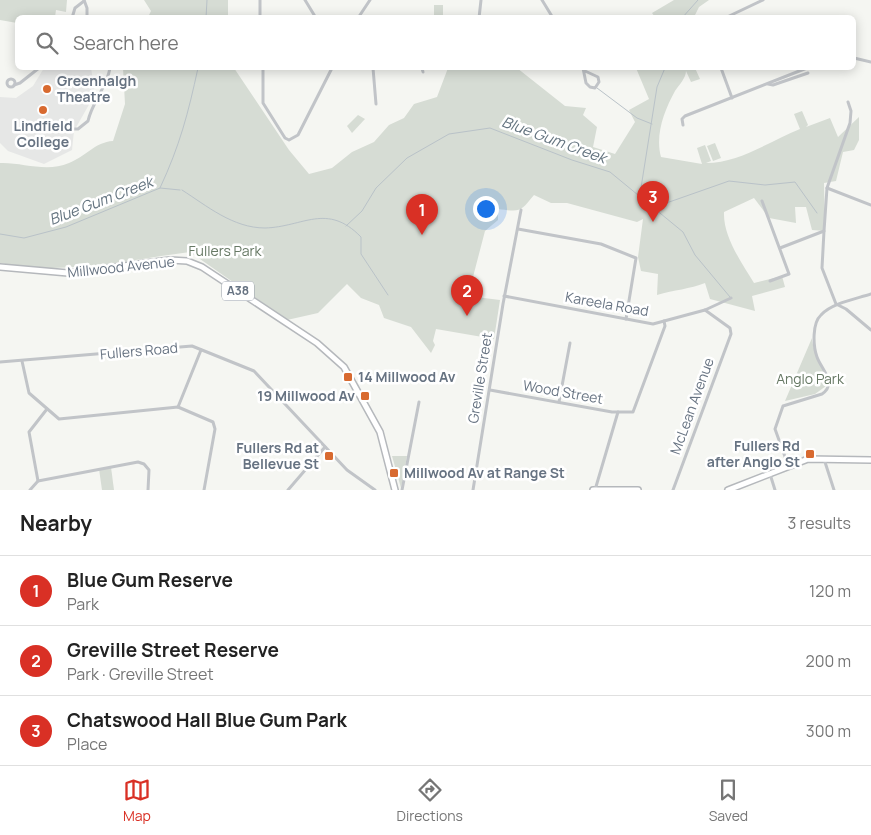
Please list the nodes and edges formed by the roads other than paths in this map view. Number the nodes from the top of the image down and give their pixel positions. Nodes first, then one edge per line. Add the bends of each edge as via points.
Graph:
1 (85, 0) edge
2 (260, 0) edge
3 (305, 0) edge
4 (370, 0) edge
5 (481, 0) edge
6 (542, 0) edge
7 (763, 0) edge
8 (73, 15) edge
9 (86, 15) edge
10 (260, 15) edge
11 (313, 15) edge
12 (360, 15) edge
13 (479, 15) edge
14 (550, 15) edge
15 (731, 15) edge
16 (856, 58) edge
17 (871, 62) edge
18 (36, 70) edge
19 (109, 70) edge
20 (263, 70) edge
21 (331, 70) edge
22 (374, 70) edge
23 (584, 70) edge
24 (586, 70) edge
25 (722, 70) edge
26 (801, 70) edge
27 (808, 73) dead end
28 (768, 84) junction
29 (14, 85) dead end
30 (732, 98) junction
31 (848, 102) dead end
32 (376, 104) dead end
33 (683, 125) dead end
34 (68, 129) dead end
35 (827, 188) junction
36 (762, 201) dead end
37 (871, 205) edge
38 (521, 210) dead end
39 (518, 229) junction
40 (824, 231) junction
41 (780, 248) junction
42 (0, 267) edge
43 (770, 281) dead end
44 (871, 294) edge
45 (504, 296) junction
46 (731, 298) dead end
47 (839, 306) junction
48 (705, 310) junction
49 (626, 319) junction
50 (664, 321) junction
51 (871, 330) edge
52 (570, 343) dead end
53 (201, 350) junction
54 (22, 361) junction
55 (0, 362) edge
56 (490, 390) junction
57 (419, 402) dead end
58 (559, 402) junction
59 (178, 407) junction
60 (47, 409) junction
61 (618, 412) junction
62 (325, 446) junction
63 (824, 458) junction
64 (871, 460) edge
65 (788, 465) junction
66 (770, 474) junction
67 (38, 481) junction
68 (30, 490) edge
69 (148, 490) edge
70 (204, 490) edge
71 (288, 490) edge
72 (375, 490) edge
73 (395, 490) edge
74 (402, 490) edge
75 (473, 490) edge
76 (594, 490) edge
77 (623, 490) edge
78 (638, 490) edge
79 (673, 490) edge
80 (728, 490) edge
81 (775, 490) edge
82 (834, 490) edge

1 - 8 street via 75,8
1 - 9 street
2 - 10 street
3 - 11 street
4 - 12 street
5 - 13 street
6 - 14 street
7 - 15 street
16 - 17 street
18 - 29 street
19 - 34 street via 88,121 78,129
20 - 21 street via 262,103 285,138 292,140 298,135
22 - 32 street
23 - 24 street via 586,83 590,87 597,86 598,77
25 - 30 street
26 - 28 street
27 - 28 street
28 - 30 street
30 - 33 street via 685,116
31 - 35 street via 851,111 848,132
35 - 37 street
35 - 40 street
36 - 41 street
38 - 39 street, Greville Street
39 - 45 street, Greville Street
39 - 49 street via 601,244 636,258
40 - 41 street
40 - 47 street via 822,268
41 - 43 street via 789,274
42 - 73 main road, Millwood Avenue / A38 via 62,273 170,260 187,261 202,267 312,340 344,367 380,432
44 - 47 street
45 - 49 street, Kareela Road
45 - 56 street, Greville Street
46 - 48 street, Kareela Road
47 - 51 street
47 - 65 street via 821,314 815,333 817,357 827,376 826,391 783,406 775,430
48 - 50 street, Kareela Road
48 - 79 street, McLean Avenue via 731,330
49 - 50 street, Kareela Road via 653,324
50 - 61 street, Wood Street via 665,326 633,412
52 - 58 street
53 - 54 street, Fullers Road via 190,346
53 - 59 street
53 - 62 street, Fullers Road via 254,371
54 - 55 street, Fullers Road
54 - 60 street via 28,391
56 - 58 street, Wood Street
56 - 75 street, Greville Street
57 - 74 street
58 - 61 street, Wood Street
59 - 60 street via 63,420
59 - 70 street via 206,417 215,425
60 - 67 street via 29,432
61 - 76 street
62 - 71 street
62 - 72 street, Fullers Road via 347,470
63 - 64 main road
63 - 65 main road
63 - 82 street
65 - 66 main road
66 - 80 main road
66 - 81 street
67 - 68 street
67 - 69 street via 138,462 149,470
76 - 77 main road
77 - 78 main road

